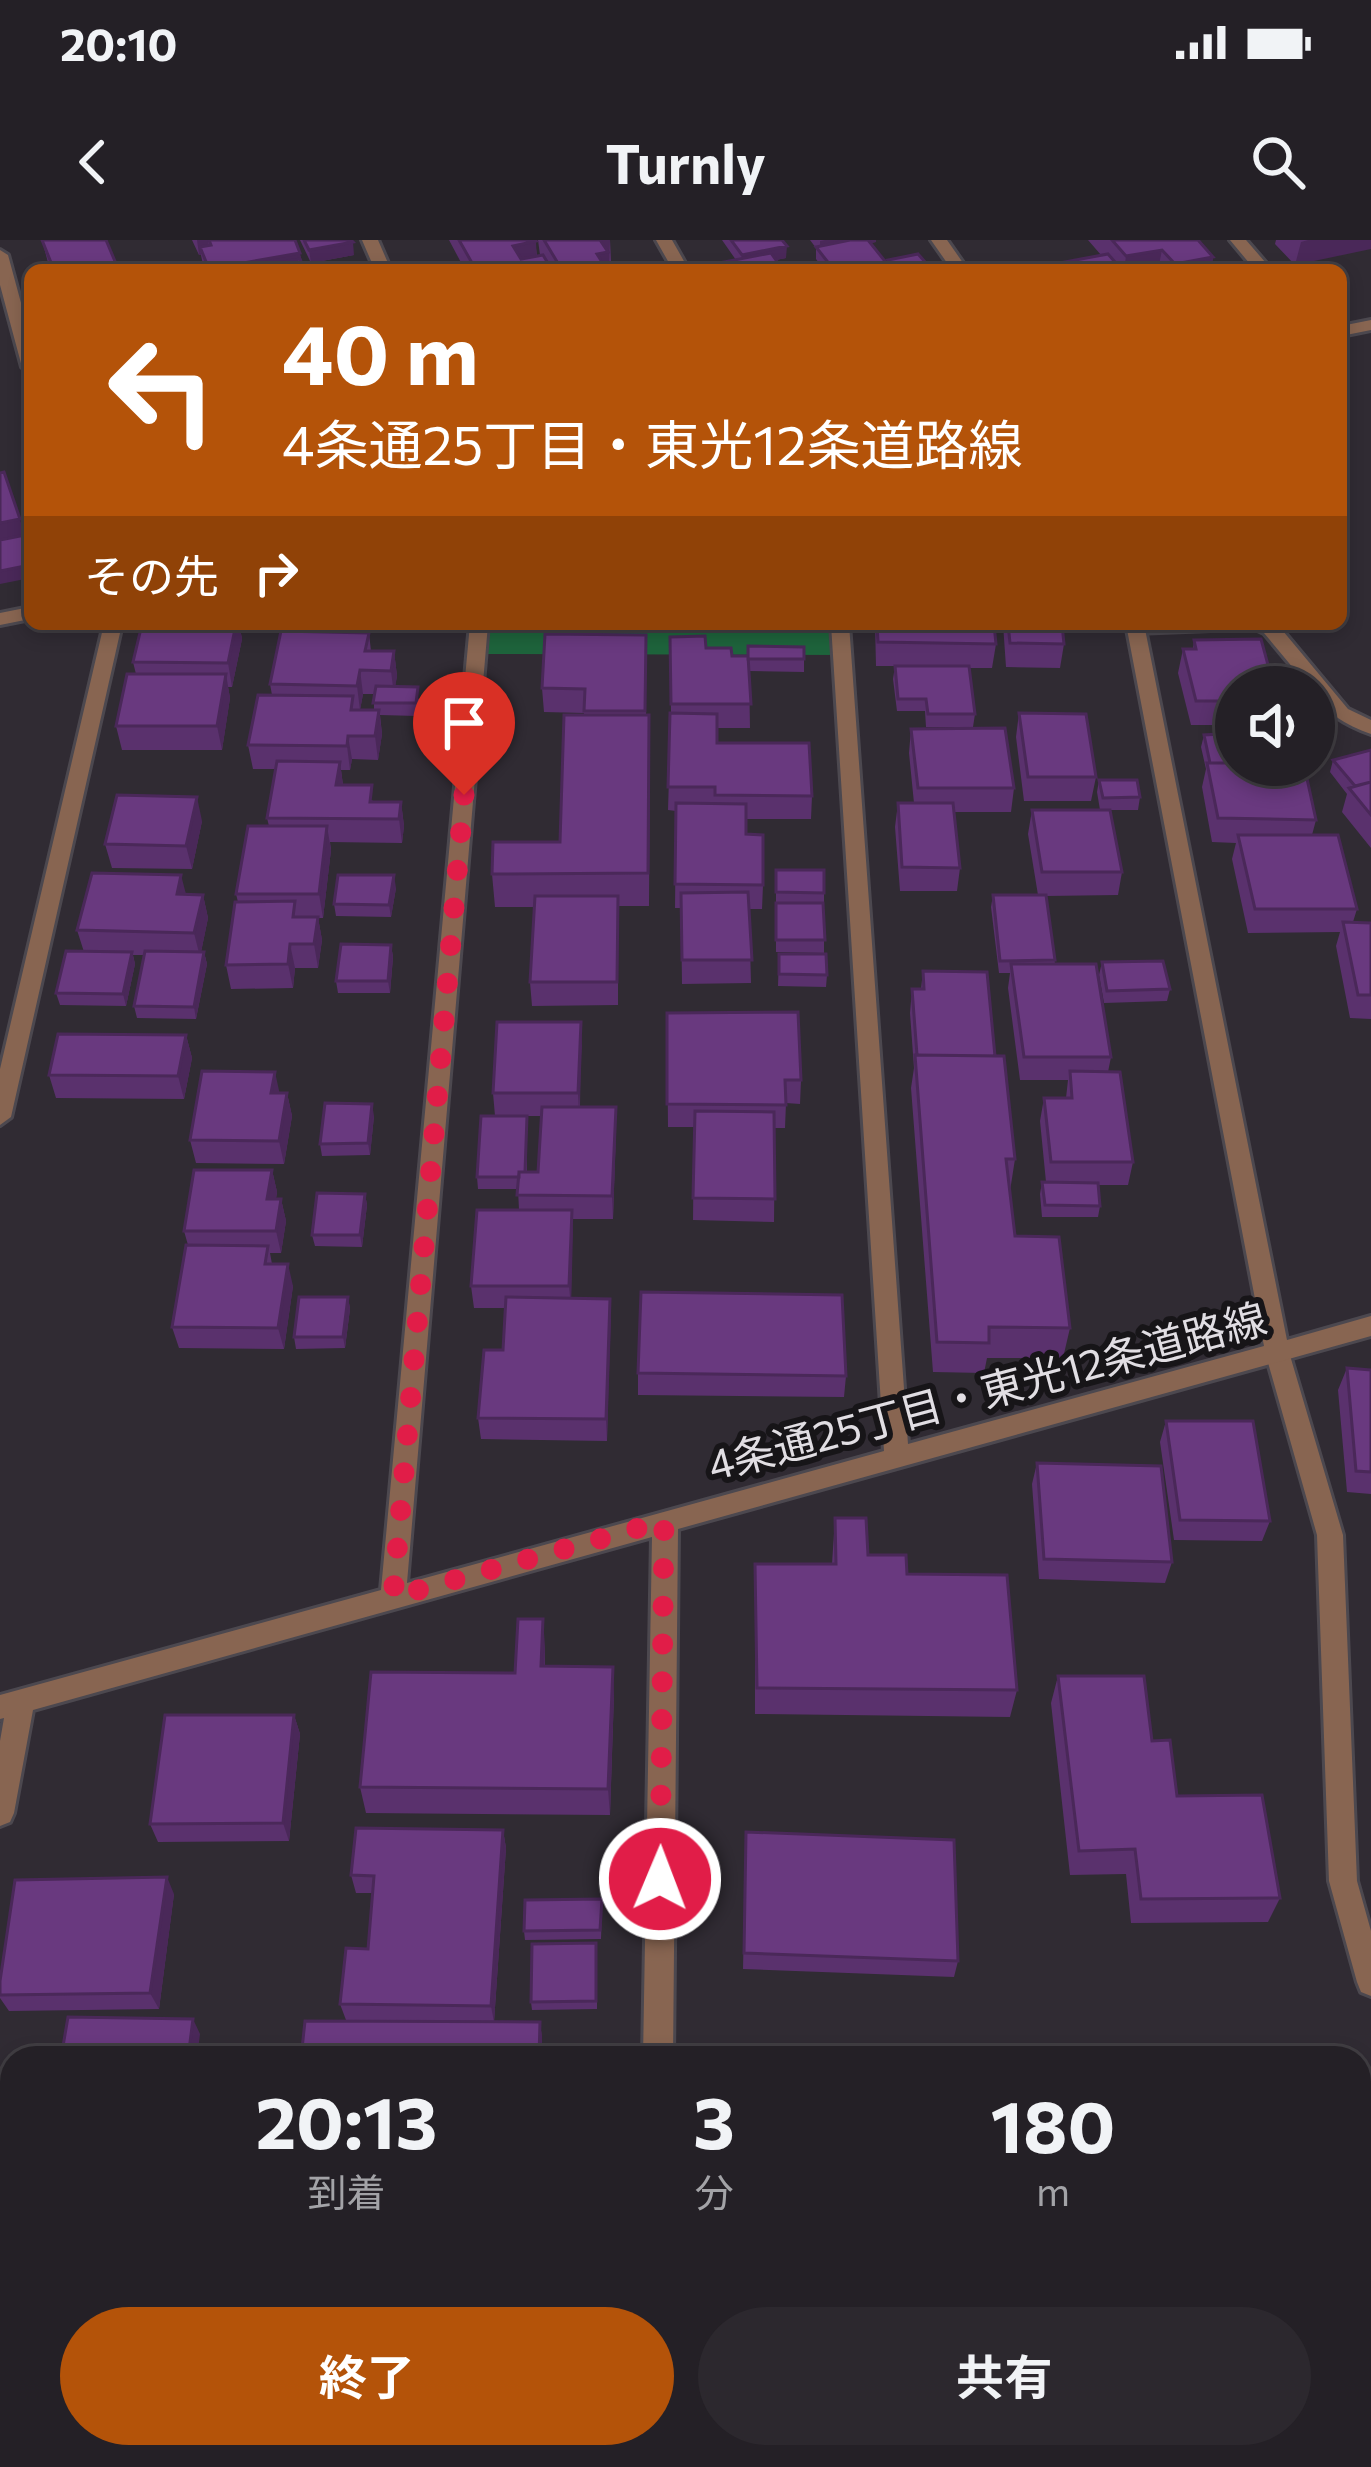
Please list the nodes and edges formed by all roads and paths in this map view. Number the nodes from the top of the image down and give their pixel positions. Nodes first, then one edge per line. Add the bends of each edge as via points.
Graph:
1 (1238, 240) edge
2 (0, 255) edge
3 (1259, 264) edge
4 (24, 345) edge
5 (111, 630) edge
6 (478, 630) edge
7 (840, 630) edge
8 (1136, 630) edge
9 (1272, 630) edge
10 (1371, 728) edge
11 (0, 1117) edge
12 (1371, 1326) edge
13 (1277, 1352) junction
14 (897, 1458) junction
15 (664, 1521) junction
16 (393, 1597) junction
17 (11, 1704) edge
18 (0, 1813) edge
19 (1371, 1982) edge
20 (658, 2046) edge

1 - 3 street
2 - 4 street
5 - 11 street
6 - 16 street
7 - 14 street
8 - 13 street
9 - 10 street via 1341,713
12 - 13 street, 4条通25丁目・東光12条道路線
13 - 14 street, 4条通25丁目・東光12条道路線
13 - 19 street via 1330,1534 1343,1881
14 - 15 street, 4条通25丁目・東光12条道路線
15 - 16 street, 4条通25丁目・東光12条道路線
15 - 20 street
16 - 17 street, 4条通25丁目・東光12条道路線
17 - 18 street

